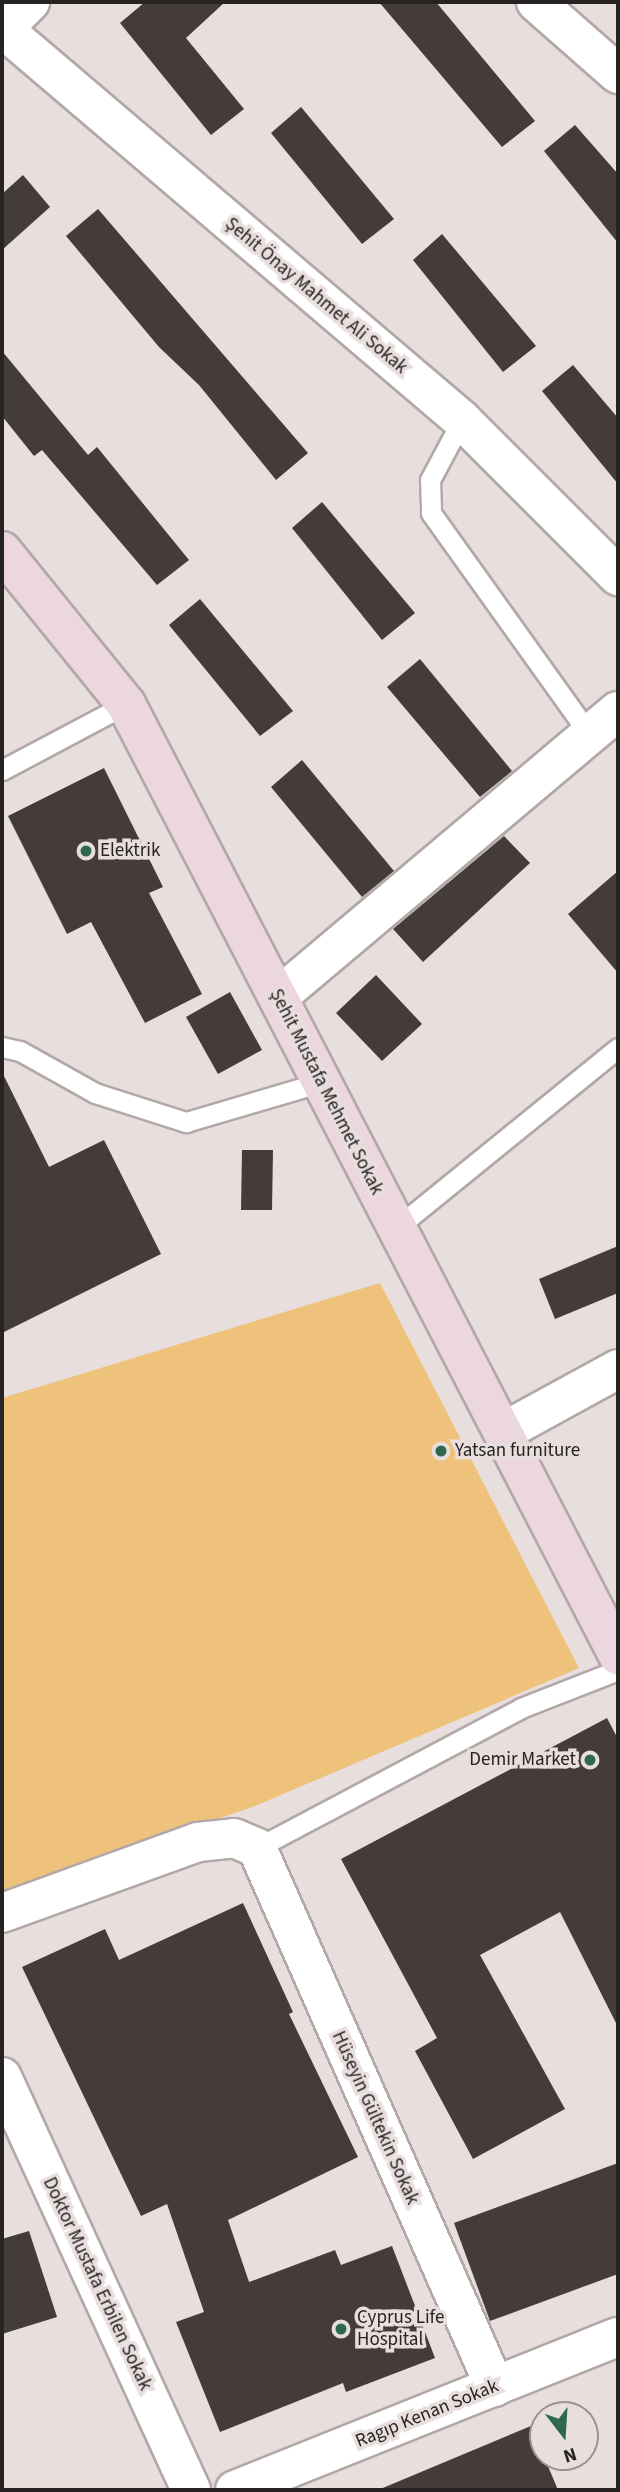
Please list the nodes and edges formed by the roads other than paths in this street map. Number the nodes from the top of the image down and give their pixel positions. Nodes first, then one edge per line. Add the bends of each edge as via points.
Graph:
1 (30, 2) edge
2 (536, 2) edge
3 (2, 29) edge
4 (618, 74) edge
5 (462, 420) junction
6 (2, 551) edge
7 (618, 576) edge
8 (127, 704) junction
9 (604, 723) edge
10 (2, 769) edge
11 (278, 997) junction
12 (2, 1047) edge
13 (618, 1048) edge
14 (322, 1082) junction
15 (395, 1228) junction
16 (618, 1369) edge
17 (503, 1432) junction
18 (618, 1655) edge
19 (618, 1670) edge
20 (257, 1848) junction
21 (2, 1913) edge
22 (2, 2077) edge
23 (618, 2337) edge
24 (495, 2387) junction
25 (191, 2490) edge
26 (235, 2490) edge

1 - 3 street
2 - 4 street
3 - 5 street, Şehit Önay Mahmet Ali Sokak
5 - 7 street, Şehit Önay Mahmet Ali Sokak
5 - 9 lane via 429,480 431,513
6 - 8 main road, Şehit Mustafa Mehmet Sokak
8 - 10 lane
8 - 11 main road, Şehit Mustafa Mehmet Sokak
9 - 11 street
11 - 14 main road, Şehit Mustafa Mehmet Sokak
12 - 14 lane via 20,1051 95,1093 186,1122
13 - 15 lane
14 - 15 main road, Şehit Mustafa Mehmet Sokak
15 - 17 main road, Şehit Mustafa Mehmet Sokak
16 - 17 street
17 - 18 main road, Şehit Mustafa Mehmet Sokak
19 - 20 lane via 521,1708
20 - 21 street via 234,1838 198,1842
20 - 24 street, Hüseyin Gültekin Sokak
22 - 25 street, Doktor Mustafa Erbilen Sokak
23 - 24 street, Ragıp Kenan Sokak
24 - 26 street, Ragıp Kenan Sokak

